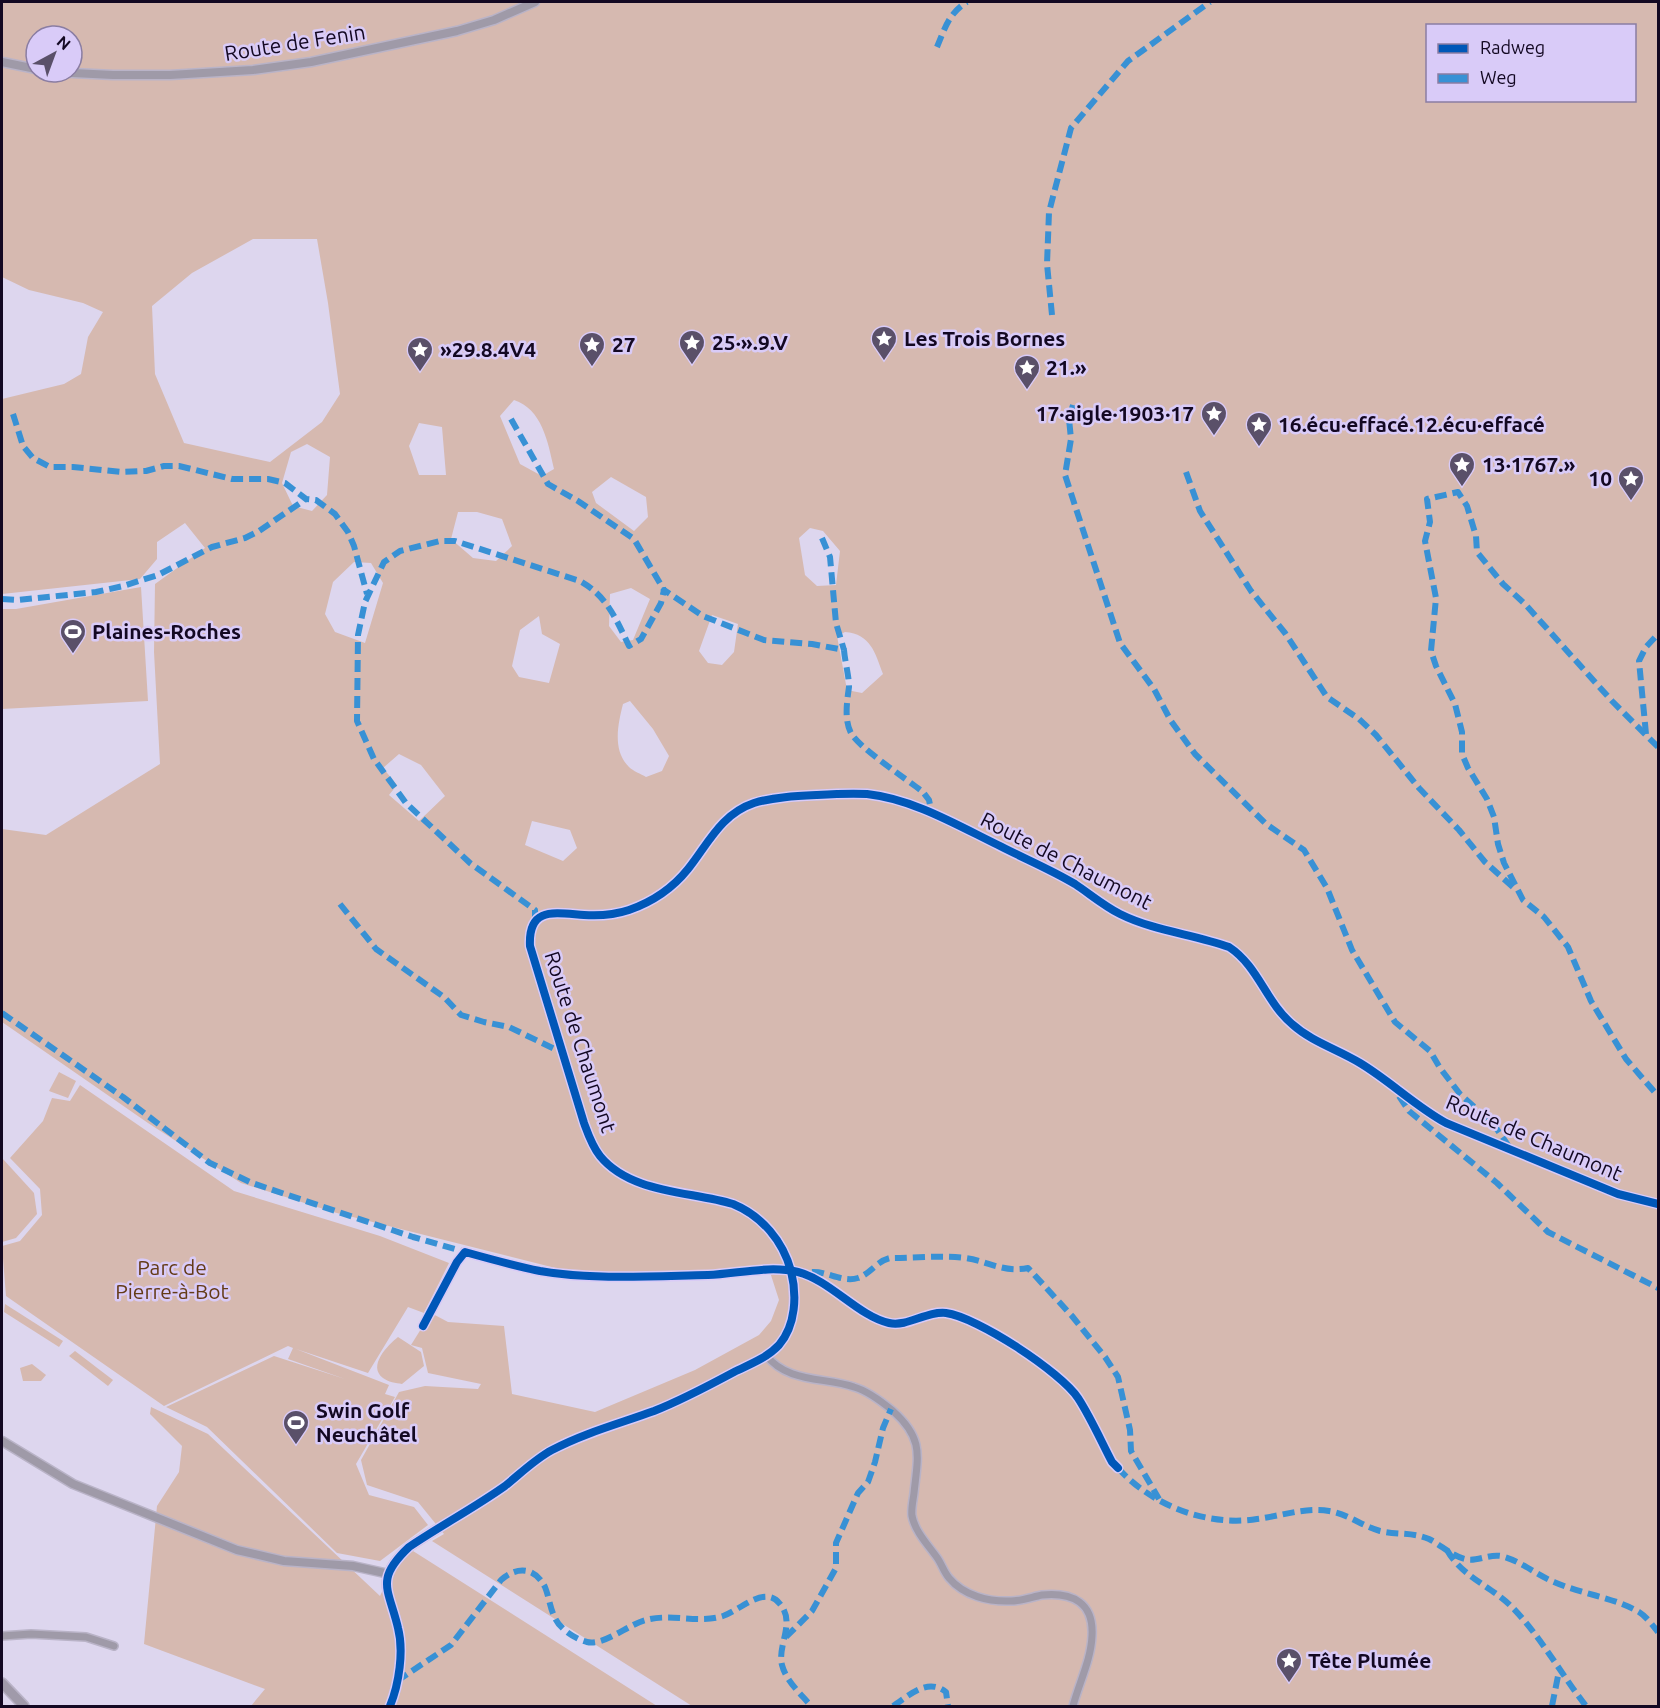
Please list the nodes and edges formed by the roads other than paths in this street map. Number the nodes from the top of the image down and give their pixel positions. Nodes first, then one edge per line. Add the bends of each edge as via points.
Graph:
1 (536, 2) edge
2 (2, 62) edge
3 (24, 67) edge
4 (84, 74) edge
5 (1659, 1204) edge
6 (791, 1271) junction
7 (423, 1326) dead end
8 (766, 1356) junction
9 (2, 1441) edge
10 (1118, 1468) dead end
11 (389, 1574) junction
12 (2, 1636) edge
13 (114, 1646) dead end
14 (2, 1683) edge
15 (24, 1707) edge
16 (390, 1707) edge
17 (1073, 1707) edge

1 - 4 street, Route de Fenin via 457,31 311,62 170,75
2 - 3 street
5 - 6 street, Route de Chaumont via 1580,1179 1462,1131 1427,1112 1362,1064 1292,1025 1272,1002 1250,965 1228,947 1126,917 1058,875 901,802 868,794 806,795 755,803 732,815 676,882 654,899 602,915 542,916 535,921 530,937 581,1113 599,1155 611,1167 639,1181 744,1208 772,1233
6 - 7 street via 579,1275 541,1271 465,1252
6 - 8 street, Route de Chaumont via 791,1320 783,1339
6 - 10 street via 822,1283 886,1322 904,1323 938,1312 962,1317 1008,1341 1068,1386
8 - 11 street, Route de Chaumont via 656,1410 551,1450 504,1486 409,1547
8 - 17 street via 780,1368 804,1377 865,1390 908,1426 918,1460 911,1514 914,1524 958,1588 984,1599 1011,1601 1060,1595 1079,1601 1088,1610 1091,1647
9 - 11 street via 74,1484 237,1550 284,1561 353,1566
11 - 16 street via 387,1589 400,1645
12 - 13 street via 86,1637
14 - 15 main road

